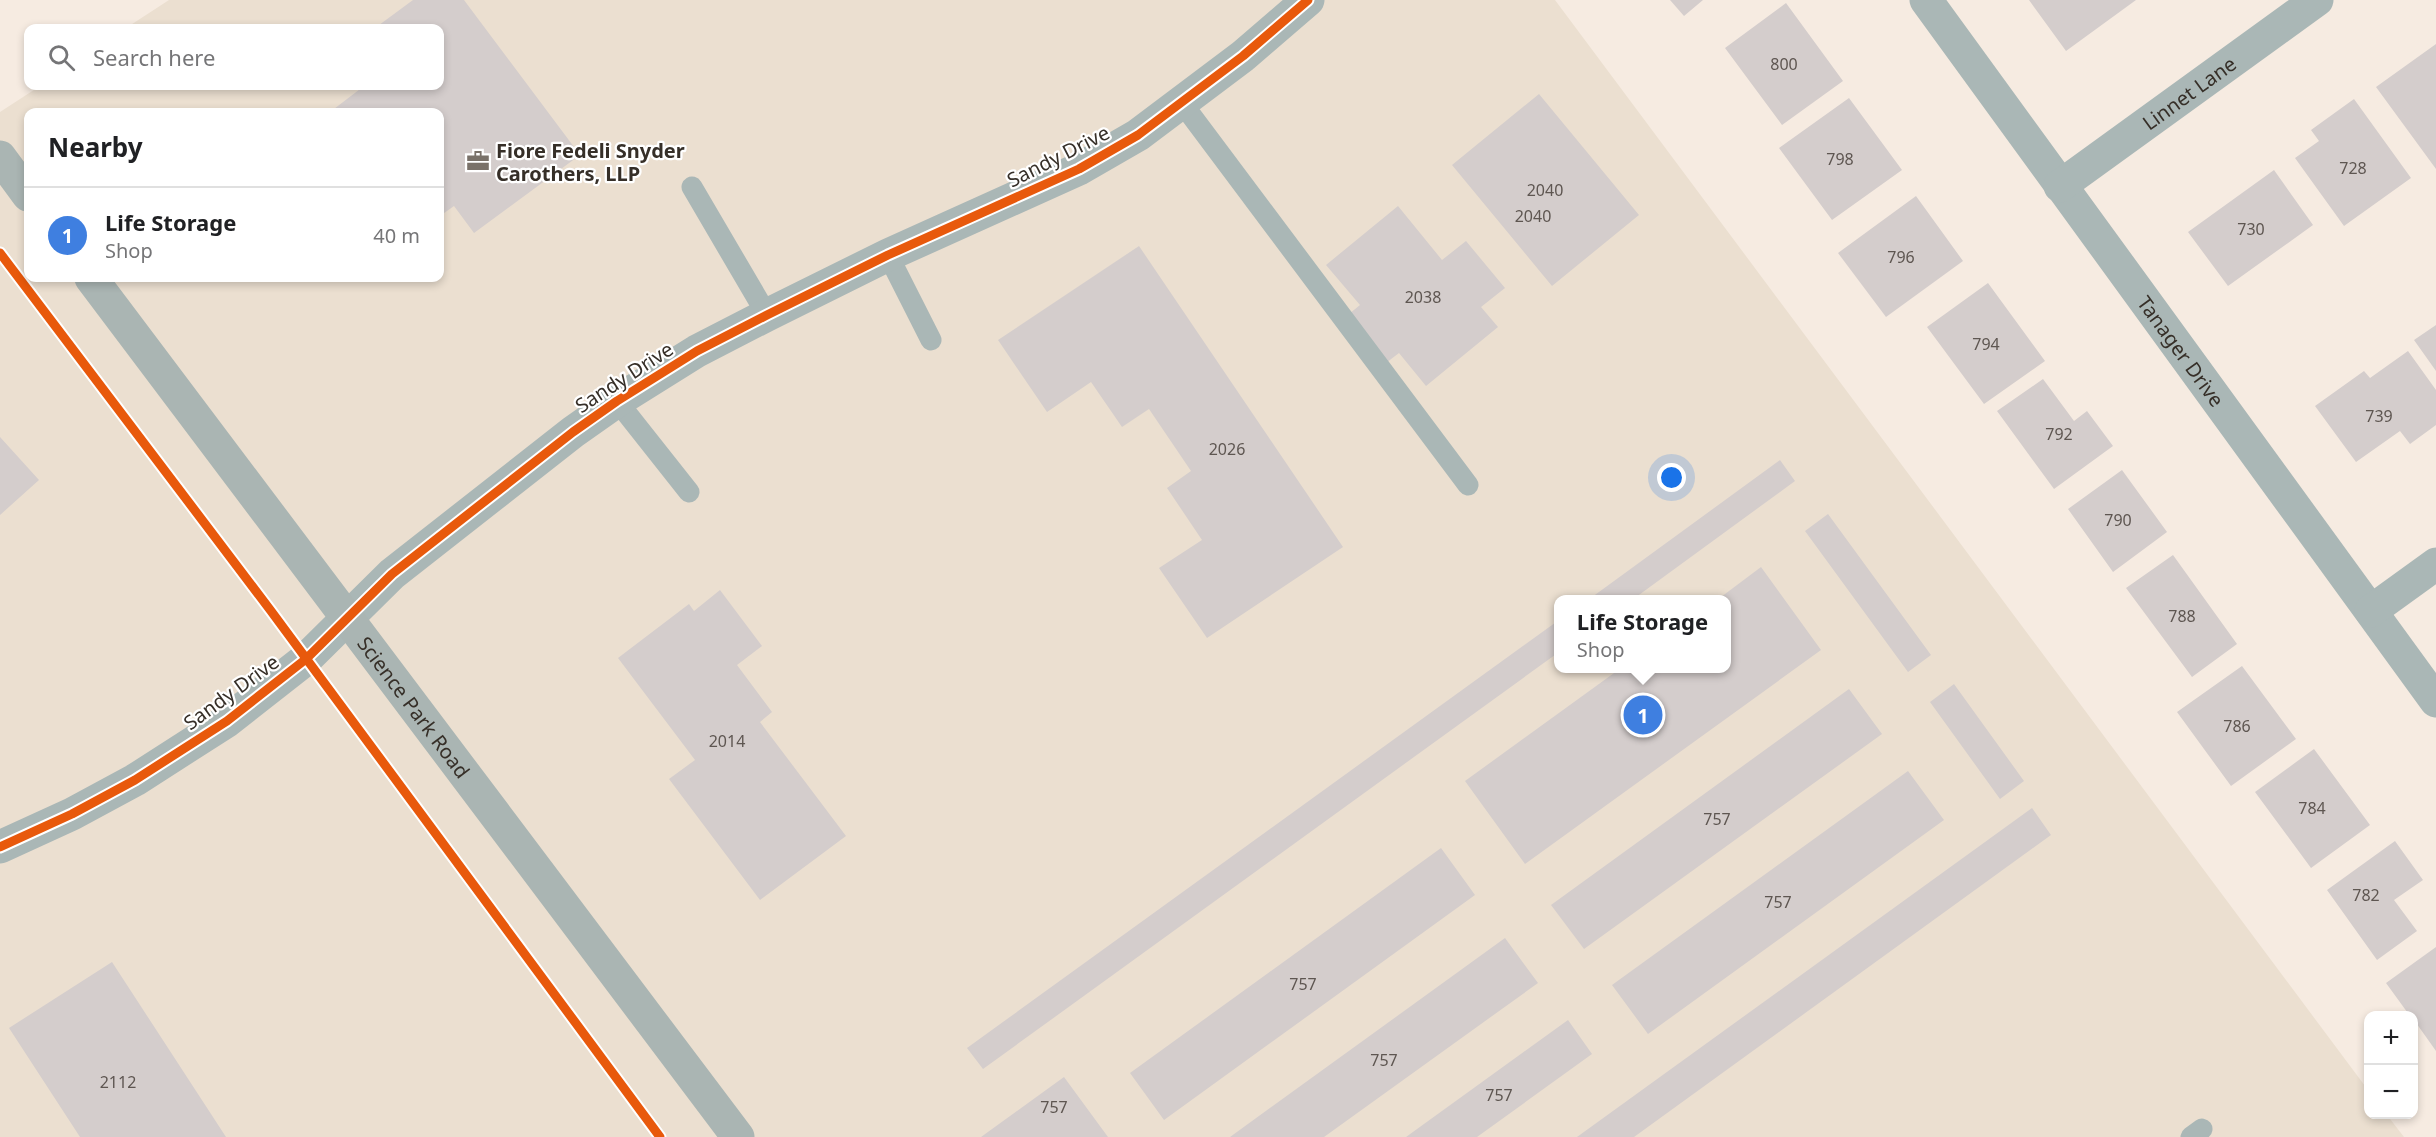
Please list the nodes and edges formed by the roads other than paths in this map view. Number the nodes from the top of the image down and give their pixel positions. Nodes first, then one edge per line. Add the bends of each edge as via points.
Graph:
1 (1308, 0) edge
2 (1926, 0) edge
3 (2317, 0) edge
4 (1182, 103) junction
5 (0, 157) edge
6 (2060, 186) junction
7 (693, 187) dead end
8 (24, 190) edge
9 (888, 255) junction
10 (94, 282) edge
11 (767, 315) junction
12 (931, 340) dead end
13 (617, 401) junction
14 (1468, 485) dead end
15 (689, 492) dead end
16 (2436, 564) edge
17 (2371, 611) junction
18 (346, 618) junction
19 (2436, 701) edge
20 (0, 847) edge
21 (738, 1137) edge

1 - 4 street, Sandy Drive
2 - 6 street, Tanager Drive
3 - 6 street, Linnet Lane
4 - 9 street, Sandy Drive via 1138,135 1079,169
4 - 14 lane
5 - 8 main road
6 - 17 street, Tanager Drive
7 - 11 lane
9 - 11 street, Sandy Drive
9 - 12 lane
10 - 18 main road, Science Park Road
11 - 13 street, Sandy Drive via 697,351
13 - 15 lane
13 - 18 street, Sandy Drive via 392,574
16 - 17 street
17 - 19 street, Tanager Drive
18 - 20 street, Sandy Drive via 306,659 227,721 135,780
18 - 21 main road, Science Park Road

